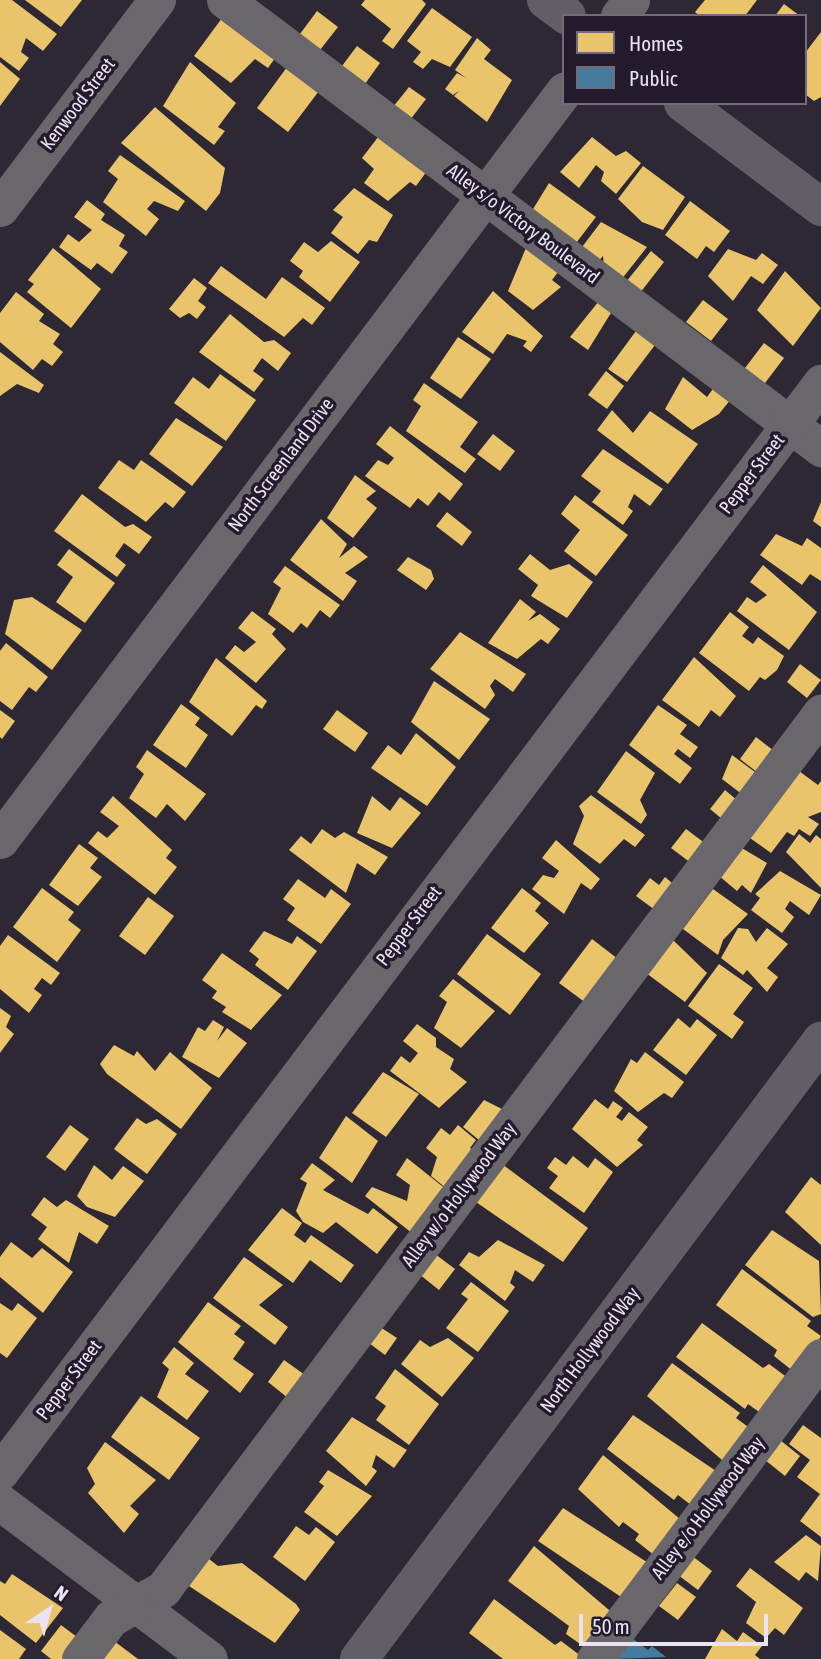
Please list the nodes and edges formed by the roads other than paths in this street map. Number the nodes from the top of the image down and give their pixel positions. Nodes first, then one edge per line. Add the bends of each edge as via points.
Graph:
1 (157, 0) edge
2 (225, 0) edge
3 (546, 0) edge
4 (564, 14) edge
5 (562, 94) edge
6 (686, 105) edge
7 (484, 195) junction
8 (821, 207) edge
9 (0, 208) edge
10 (810, 404) edge
11 (821, 448) edge
12 (821, 713) edge
13 (0, 840) edge
14 (821, 1041) edge
15 (821, 1357) edge
16 (0, 1472) edge
17 (0, 1502) edge
18 (136, 1604) junction
19 (80, 1659) edge
20 (209, 1659) edge
21 (359, 1659) edge
22 (595, 1659) edge

1 - 9 street, Kenwood Street
2 - 7 street, Alley s/o Victory Boulevard
3 - 4 main road
5 - 7 street, North Screenland Drive
6 - 8 main road
7 - 10 street, Alley s/o Victory Boulevard
7 - 13 street, North Screenland Drive
10 - 11 street, Alley s/o Victory Boulevard
10 - 16 street, Pepper Street
12 - 18 street, Alley w/o Hollywood Way via 163,1589
14 - 21 main road, North Hollywood Way
15 - 22 street, Alley e/o Hollywood Way
17 - 18 street
18 - 19 street, Alley w/o Hollywood Way via 111,1618
18 - 20 street

